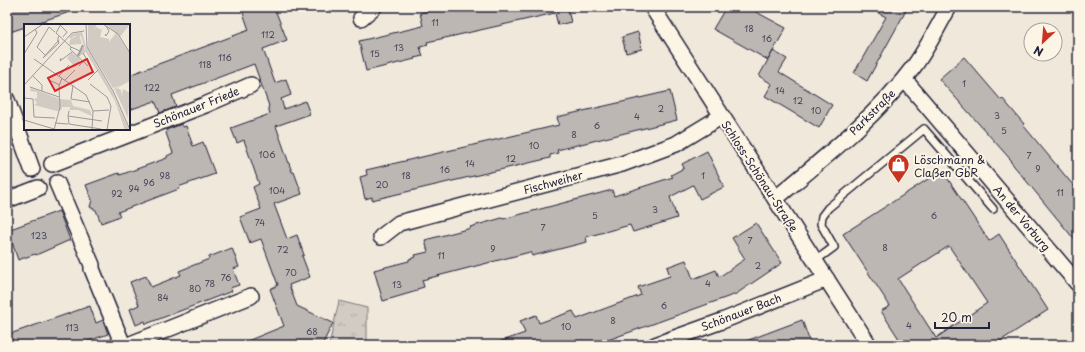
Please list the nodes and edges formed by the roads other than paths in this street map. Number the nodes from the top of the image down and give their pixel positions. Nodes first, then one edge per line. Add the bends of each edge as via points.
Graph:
1 (374, 7) edge
2 (652, 7) edge
3 (948, 7) edge
4 (361, 18) dead end
5 (904, 79) junction
6 (251, 85) dead end
7 (7, 100) edge
8 (722, 116) junction
9 (52, 164) dead end
10 (32, 169) dead end
11 (57, 183) dead end
12 (38, 188) dead end
13 (775, 199) junction
14 (7, 200) edge
15 (993, 209) dead end
16 (381, 237) dead end
17 (815, 260) junction
18 (827, 279) junction
19 (1078, 284) edge
20 (252, 296) dead end
21 (123, 345) edge
22 (128, 345) edge
23 (655, 345) edge
24 (869, 345) edge

1 - 4 street
2 - 8 street, Schloss-Schönau-Straße
3 - 5 street, Parkstraße via 920,58
5 - 13 street, Parkstraße via 838,145
5 - 19 street, An der Vorburg
6 - 9 street, Schönauer Friede
7 - 10 street
8 - 13 street, Schloss-Schönau-Straße
8 - 16 street, Fischweiher via 676,144 622,164 399,223
11 - 21 street
12 - 14 street
13 - 17 street, Schloss-Schönau-Straße
15 - 17 lane via 924,129 828,208 822,216 821,224 834,247
17 - 18 street, Schloss-Schönau-Straße
18 - 23 street, Schönauer Bach
18 - 24 street, Schloss-Schönau-Straße
20 - 22 street

